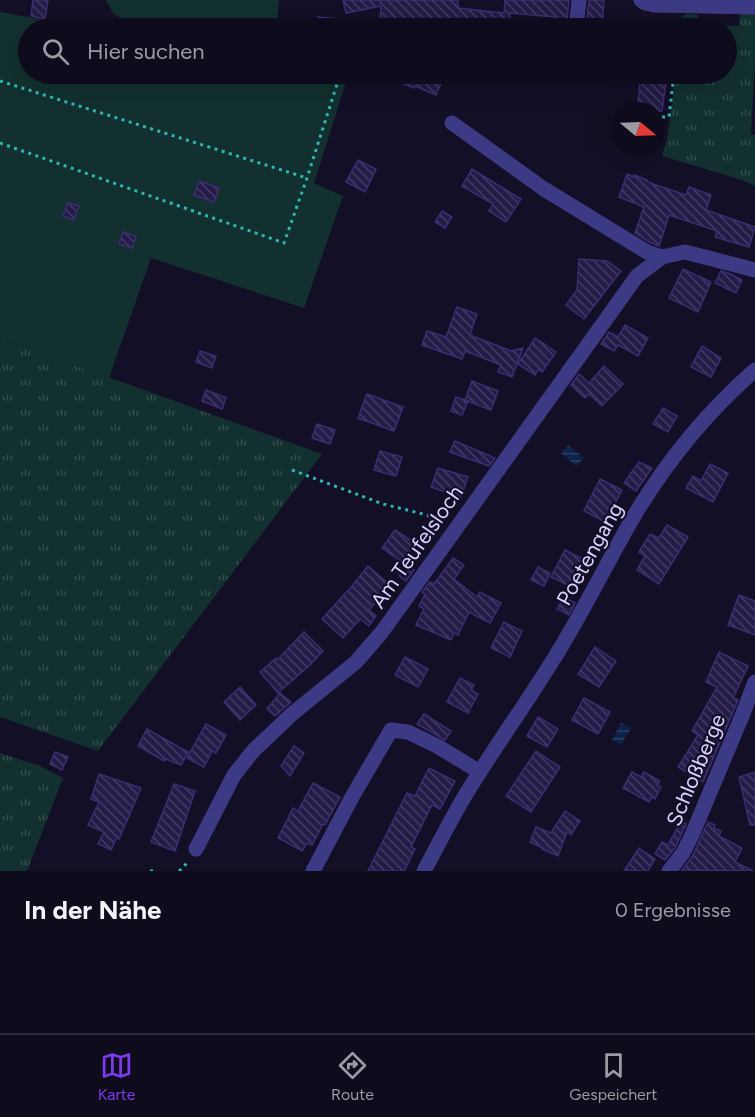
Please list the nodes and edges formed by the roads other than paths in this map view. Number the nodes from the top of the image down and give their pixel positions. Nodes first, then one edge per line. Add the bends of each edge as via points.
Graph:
1 (579, 0) edge
2 (641, 0) edge
3 (755, 7) edge
4 (577, 18) edge
5 (452, 123) dead end
6 (662, 256) junction
7 (755, 270) edge
8 (755, 370) edge
9 (755, 682) edge
10 (480, 772) junction
11 (196, 849) dead end
12 (313, 871) edge
13 (424, 871) edge
14 (669, 871) edge

1 - 4 street
2 - 3 street via 654,5
5 - 6 street via 544,189 647,252
6 - 7 street via 685,252
6 - 11 street, Am Teufelsloch via 637,276 382,632 356,662 254,750 234,775
8 - 10 street, Poetengang via 707,416 665,469 532,695
9 - 14 street, Schloßberge via 690,839
10 - 12 street via 417,736 391,730
10 - 13 street, Poetengang

